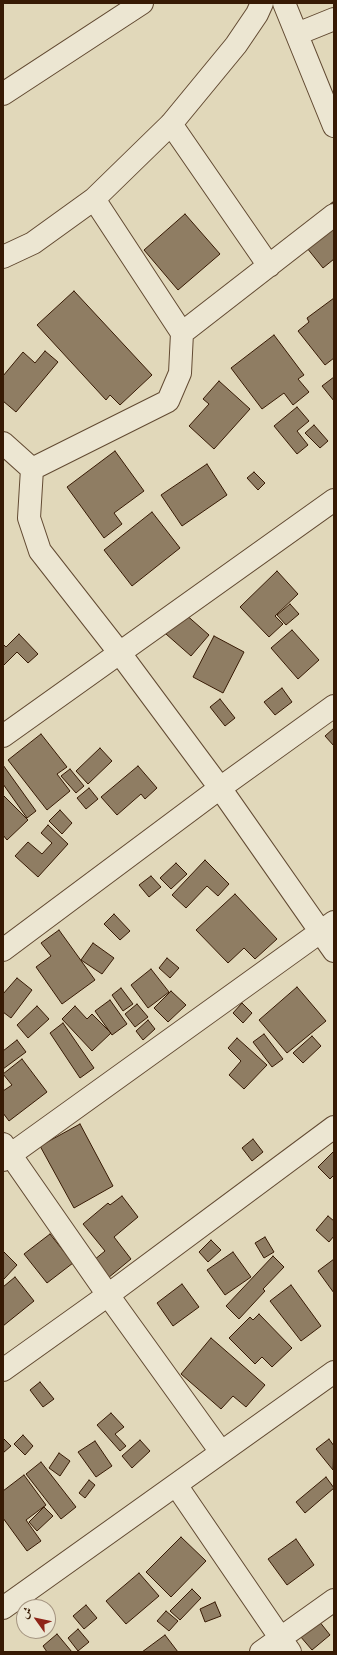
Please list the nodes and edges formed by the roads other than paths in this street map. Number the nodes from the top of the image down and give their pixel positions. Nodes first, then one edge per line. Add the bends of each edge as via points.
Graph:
1 (142, 3) edge
2 (262, 3) edge
3 (284, 3) edge
4 (334, 19) edge
5 (297, 34) junction
6 (3, 94) edge
7 (171, 124) junction
8 (334, 126) edge
9 (94, 199) junction
10 (334, 215) edge
11 (3, 257) edge
12 (269, 266) junction
13 (182, 333) junction
14 (3, 443) edge
15 (32, 469) junction
16 (334, 500) edge
17 (119, 652) junction
18 (334, 706) edge
19 (3, 736) edge
20 (220, 788) junction
21 (327, 927) edge
22 (3, 950) edge
23 (334, 951) edge
24 (334, 1127) edge
25 (6, 1153) edge
26 (108, 1295) junction
27 (3, 1370) edge
28 (334, 1372) edge
29 (221, 1452) junction
30 (176, 1484) junction
31 (334, 1600) edge
32 (3, 1608) edge
33 (286, 1645) edge
34 (261, 1652) edge

1 - 6 street
2 - 7 street via 236,45
3 - 5 street
4 - 5 street
5 - 8 street
7 - 9 street
7 - 12 street
9 - 11 street via 33,243
9 - 13 street
10 - 12 street
12 - 13 street
13 - 15 street via 180,372 168,401
14 - 15 street
15 - 17 street via 29,518 40,551
16 - 17 street
17 - 19 street
17 - 20 street
18 - 20 street
20 - 21 street
20 - 22 street
21 - 23 street
21 - 25 street
24 - 26 street
25 - 26 street
26 - 27 street
26 - 29 street
28 - 29 street
29 - 30 street
30 - 32 street
30 - 33 street
31 - 33 street
33 - 34 street

